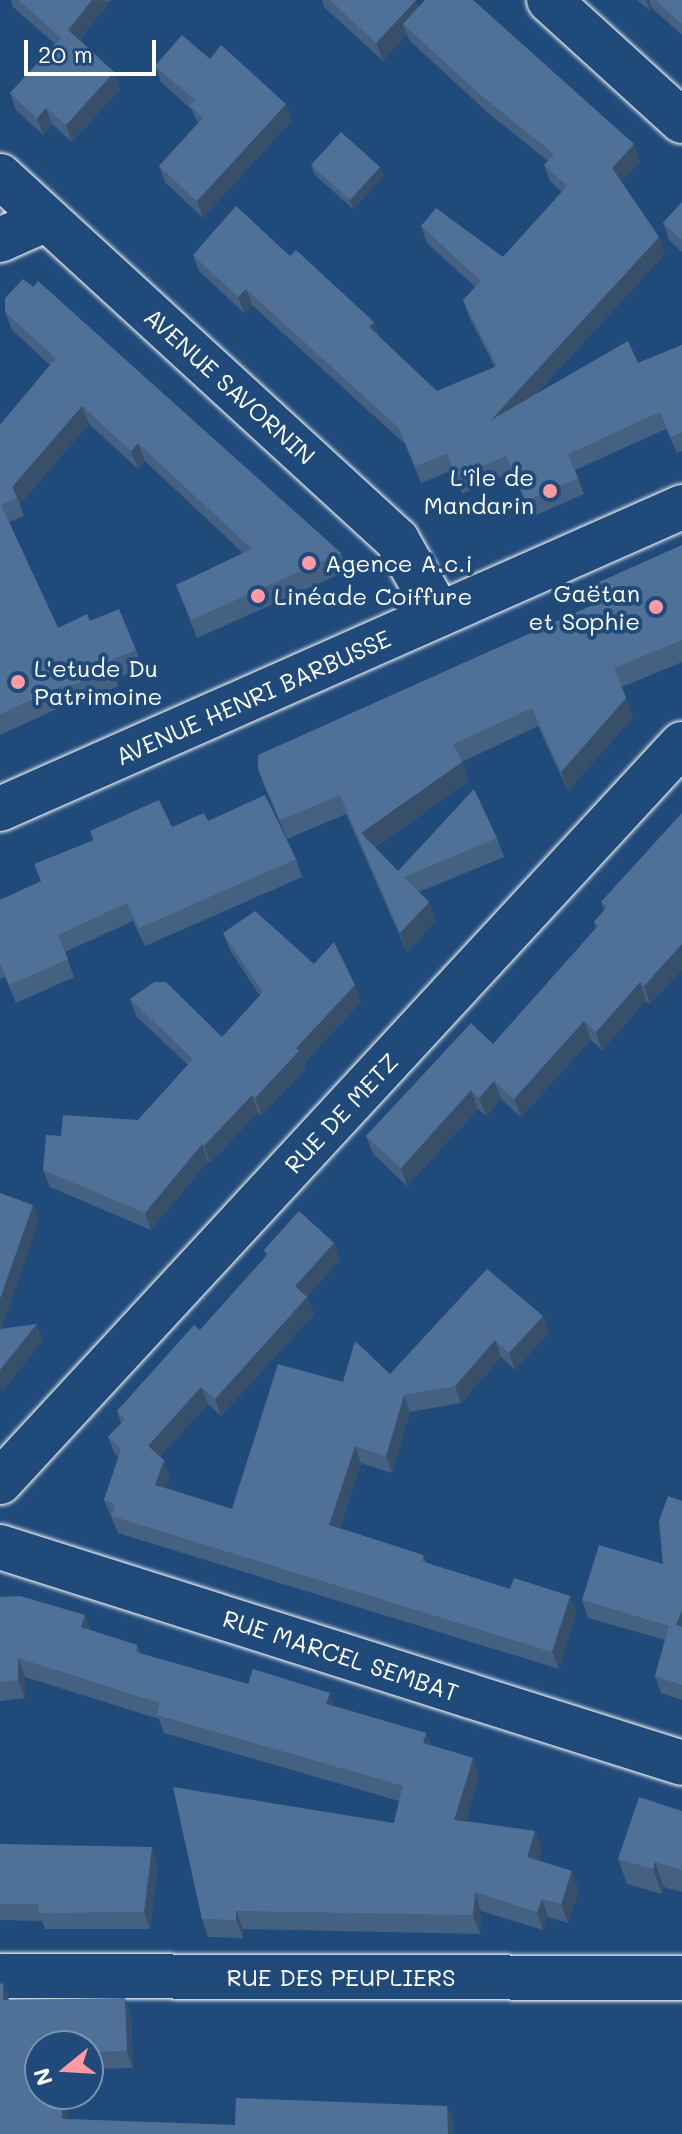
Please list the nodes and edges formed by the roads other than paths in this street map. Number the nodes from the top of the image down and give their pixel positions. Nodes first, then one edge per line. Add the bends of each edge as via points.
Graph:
1 (549, 0) edge
2 (682, 121) edge
3 (0, 176) edge
4 (47, 219) junction
5 (0, 240) edge
6 (682, 507) edge
7 (439, 614) junction
8 (682, 744) edge
9 (0, 809) edge
10 (0, 1482) edge
11 (0, 1547) edge
12 (682, 1763) edge
13 (0, 1976) edge
14 (682, 1978) edge

1 - 2 street
3 - 4 street, AVENUE SAVORNIN
4 - 5 street
4 - 7 street, AVENUE SAVORNIN via 397,540
6 - 7 street, AVENUE HENRI BARBUSSE
7 - 9 street, AVENUE HENRI BARBUSSE
8 - 10 street, RUE DE METZ
11 - 12 street, RUE MARCEL SEMBAT
13 - 14 street, RUE DES PEUPLIERS

